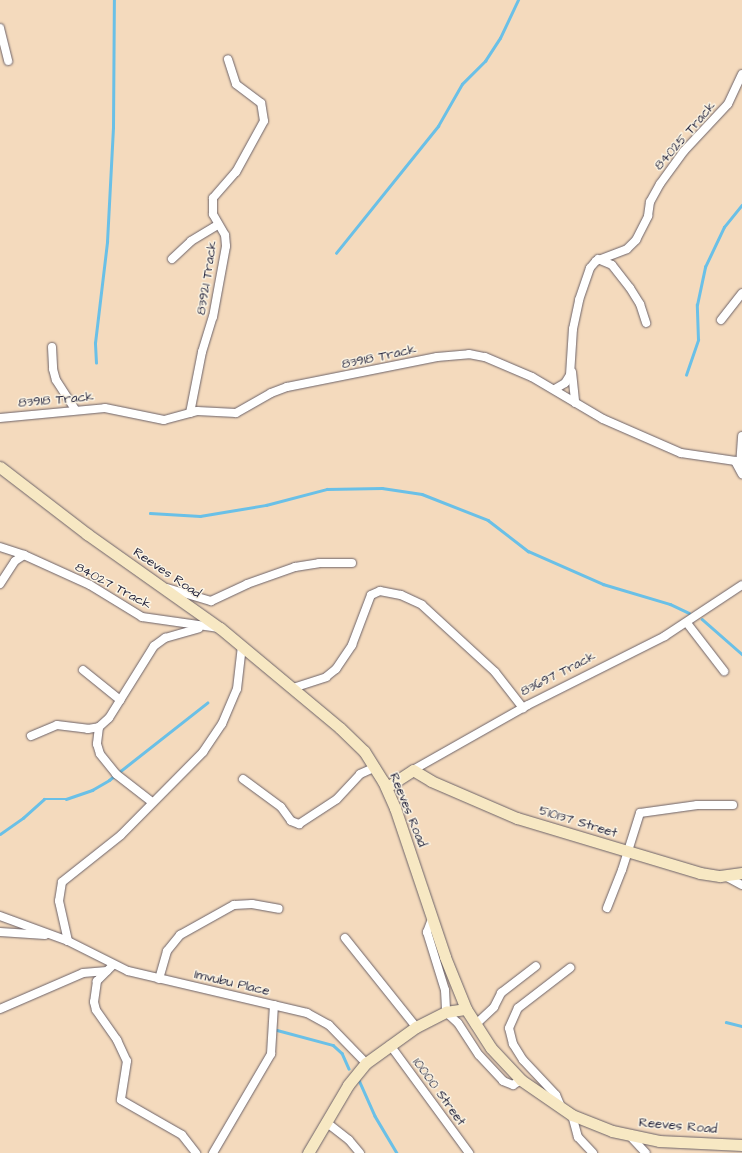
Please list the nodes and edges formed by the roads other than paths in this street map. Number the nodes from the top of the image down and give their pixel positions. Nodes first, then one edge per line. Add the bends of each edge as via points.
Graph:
1 (0, 28) edge
2 (5, 57) edge
3 (228, 59) dead end
4 (742, 74) edge
5 (218, 225) junction
6 (172, 259) dead end
7 (598, 259) junction
8 (742, 293) edge
9 (721, 320) dead end
10 (646, 323) dead end
11 (52, 347) dead end
12 (571, 370) junction
13 (555, 389) junction
14 (575, 403) junction
15 (75, 409) junction
16 (190, 413) junction
17 (0, 418) edge
18 (742, 436) edge
19 (0, 467) edge
20 (741, 470) edge
21 (0, 547) edge
22 (24, 555) junction
23 (352, 564) dead end
24 (0, 584) edge
25 (742, 585) edge
26 (164, 588) junction
27 (687, 622) junction
28 (205, 627) junction
29 (220, 628) junction
30 (242, 646) junction
31 (83, 670) dead end
32 (724, 671) dead end
33 (294, 688) junction
34 (120, 700) junction
35 (523, 708) junction
36 (99, 728) junction
37 (31, 736) dead end
38 (376, 768) junction
39 (414, 770) junction
40 (243, 779) dead end
41 (387, 787) junction
42 (152, 802) junction
43 (733, 805) dead end
44 (628, 852) junction
45 (742, 873) edge
46 (725, 876) junction
47 (742, 885) edge
48 (607, 908) dead end
49 (279, 909) dead end
50 (0, 916) edge
51 (432, 919) junction
52 (0, 932) edge
53 (50, 935) junction
54 (345, 938) dead end
55 (68, 941) junction
56 (536, 966) dead end
57 (110, 968) junction
58 (570, 968) dead end
59 (159, 979) junction
60 (274, 1005) junction
61 (0, 1009) edge
62 (466, 1009) junction
63 (446, 1012) junction
64 (475, 1025) junction
65 (416, 1027) junction
66 (390, 1044) junction
67 (366, 1063) junction
68 (521, 1080) junction
69 (563, 1110) junction
70 (572, 1115) junction
71 (326, 1122) junction
72 (630, 1136) junction
73 (742, 1145) edge
74 (196, 1153) edge
75 (213, 1153) edge
76 (308, 1153) edge
77 (360, 1153) edge
78 (469, 1153) edge
79 (593, 1153) edge
80 (646, 1153) edge

1 - 2 street
3 - 5 street, 83921 Track via 236,84 261,103 264,121 236,172 213,198 213,214
4 - 7 street, 84025 Track via 728,104 684,152 660,184 650,202 648,216 636,240 627,249
5 - 6 street via 182,248
5 - 16 street, 83921 Track via 225,235 226,246 214,317 202,352
7 - 10 street via 612,265 630,288 640,304
7 - 12 street via 587,274 579,300 572,338
8 - 9 street
11 - 15 street via 56,380
12 - 13 street via 568,380
12 - 14 street
13 - 14 street, 83918 Track
13 - 16 street, 83918 Track via 486,357 460,354 279,389 236,413
14 - 20 street, 83918 Track via 610,422 681,452 732,460
15 - 16 street, 83918 Track via 110,408 164,420
15 - 17 street, 83918 Track
18 - 20 street
19 - 26 street, Reeves Road
21 - 22 street, 84027 Track
22 - 24 street via 15,561
22 - 28 street, 84027 Track via 90,585 142,617
23 - 26 street via 319,563 295,567 247,584 211,601
25 - 27 street, 83697 Track
26 - 29 street, Reeves Road
27 - 32 street
27 - 35 street, 83697 Track via 665,636
28 - 29 street, 84027 Track
28 - 34 street via 159,641 146,655
29 - 30 street, Reeves Road
30 - 33 street, Reeves Road
30 - 42 street via 237,689 222,724 203,752
31 - 34 street
33 - 35 street via 326,678 336,669 352,645 371,596 380,590 401,595 422,605 495,672
33 - 38 street, Reeves Road via 340,728
34 - 36 street
35 - 39 street, 83697 Track
36 - 37 street via 57,725
36 - 42 street via 97,744 100,754 116,774
38 - 40 street via 360,774 337,800 299,824 291,822 281,807
38 - 41 street, Reeves Road
39 - 41 street, 83697 Track
39 - 44 street, 510137 Street via 427,779 504,813
41 - 51 street, Reeves Road
42 - 55 street via 101,853 62,882 59,901
43 - 44 street via 643,811
44 - 46 street, 510137 Street via 700,873
44 - 48 street
45 - 46 street, 510137 Street
46 - 47 street
49 - 59 street via 252,904 234,905 180,935 167,951
50 - 53 street
51 - 62 street, Reeves Road
51 - 63 street via 427,932 445,990
52 - 53 street
53 - 55 street, Imvubu Place
54 - 65 street
55 - 57 street, Imvubu Place
56 - 64 street via 501,993 494,1006
57 - 59 street, Imvubu Place
57 - 61 street via 83,973
57 - 74 street via 97,981 94,1002 96,1010 117,1040 127,1061 121,1100 182,1135
58 - 69 street via 518,1008 509,1028 513,1044 523,1060 556,1095
59 - 60 street, Imvubu Place
60 - 67 street, Imvubu Place via 318,1017
60 - 75 street via 271,1054
62 - 63 street
62 - 64 street, Reeves Road
63 - 65 street
63 - 68 street via 458,1023 479,1055 503,1081 513,1085
64 - 68 street, Reeves Road via 491,1048
65 - 66 street
66 - 67 street
66 - 78 street, 10000 Street
67 - 71 street via 353,1078
68 - 69 street, Reeves Road
69 - 70 street, Reeves Road
70 - 72 street, Reeves Road
70 - 79 street via 578,1136
71 - 76 street
71 - 77 street via 349,1140
72 - 73 street, Reeves Road via 659,1141
72 - 80 street

